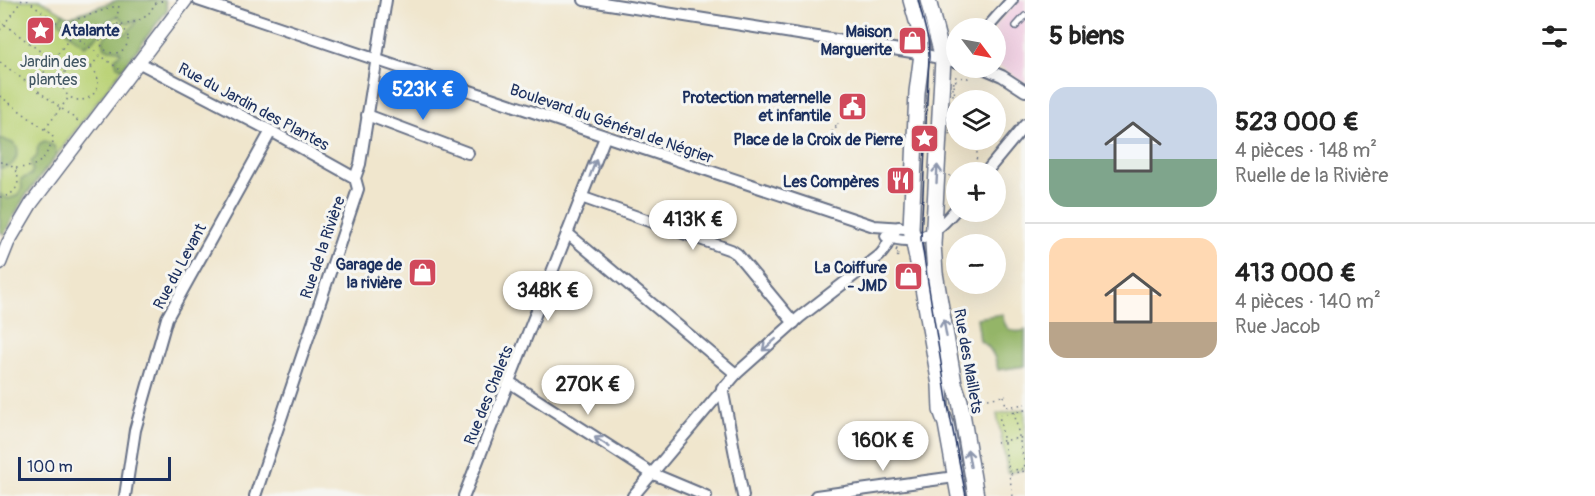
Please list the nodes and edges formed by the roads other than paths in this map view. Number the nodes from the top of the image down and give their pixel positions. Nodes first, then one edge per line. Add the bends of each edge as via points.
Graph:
1 (186, 0) edge
2 (198, 0) edge
3 (386, 0) edge
4 (584, 0) edge
5 (911, 0) edge
6 (928, 0) edge
7 (1012, 0) edge
8 (1025, 16) edge
9 (996, 18) edge
10 (1016, 26) dead end
11 (946, 49) edge
12 (922, 54) junction
13 (376, 58) junction
14 (946, 59) edge
15 (138, 62) junction
16 (948, 78) edge
17 (1005, 78) edge
18 (1025, 91) edge
19 (368, 115) junction
20 (1025, 125) edge
21 (271, 130) junction
22 (605, 137) junction
23 (468, 153) dead end
24 (993, 162) edge
25 (355, 178) junction
26 (581, 197) junction
27 (946, 220) edge
28 (880, 228) junction
29 (906, 229) junction
30 (567, 233) junction
31 (934, 233) junction
32 (891, 238) junction
33 (4, 239) edge
34 (0, 263) edge
35 (794, 323) junction
36 (736, 374) junction
37 (509, 382) junction
38 (722, 388) junction
39 (651, 473) junction
40 (955, 477) junction
41 (847, 494) edge
42 (125, 496) edge
43 (255, 496) edge
44 (464, 496) edge
45 (633, 496) edge
46 (706, 496) edge
47 (743, 496) edge
48 (816, 496) edge
49 (959, 496) edge
50 (976, 496) edge

1 - 15 street
2 - 13 street, Boulevard du Général de Négrier
3 - 13 street, Rue de la Rivière
4 - 12 street
5 - 12 main road, Rue des Maillets
6 - 11 main road, Rue des Maillets
7 - 9 street
8 - 10 lane
12 - 14 street
12 - 29 main road, Rue des Maillets
13 - 19 street, Rue de la Rivière
13 - 22 street, Boulevard du Général de Négrier
15 - 21 street, Rue du Jardin des Plantes
15 - 33 street
31 -> 16 main road, Rue des Maillets
17 - 18 street
19 - 23 street
19 - 25 street, Rue de la Rivière
20 - 24 street
21 - 25 street, Rue du Jardin des Plantes
21 - 42 street, Rue du Levant via 167,318 135,430
26 -> 22 street, Rue des Chalets
22 - 28 street, Boulevard du Général de Négrier
25 - 43 street, Rue de la Rivière via 358,189
26 - 30 street, Rue des Chalets
26 - 35 street via 731,250
27 - 31 street
28 - 29 street, Boulevard du Général de Négrier
28 - 32 street, Boulevard du Général de Négrier
29 - 31 street
29 - 32 street
29 - 32 street via 892,233
29 - 40 main road, Rue des Maillets via 940,385 941,410
30 - 36 street
30 - 37 street, Rue des Chalets
50 -> 31 main road, Rue des Maillets via 935,273
32 - 35 street via 879,256
33 - 34 street
35 -> 36 street
36 - 38 street
39 -> 37 street
37 - 44 street, Rue des Chalets
38 - 39 street
38 - 47 street
39 - 45 street
39 - 46 street
40 - 41 street
40 - 49 main road, Rue des Maillets
41 - 48 street

